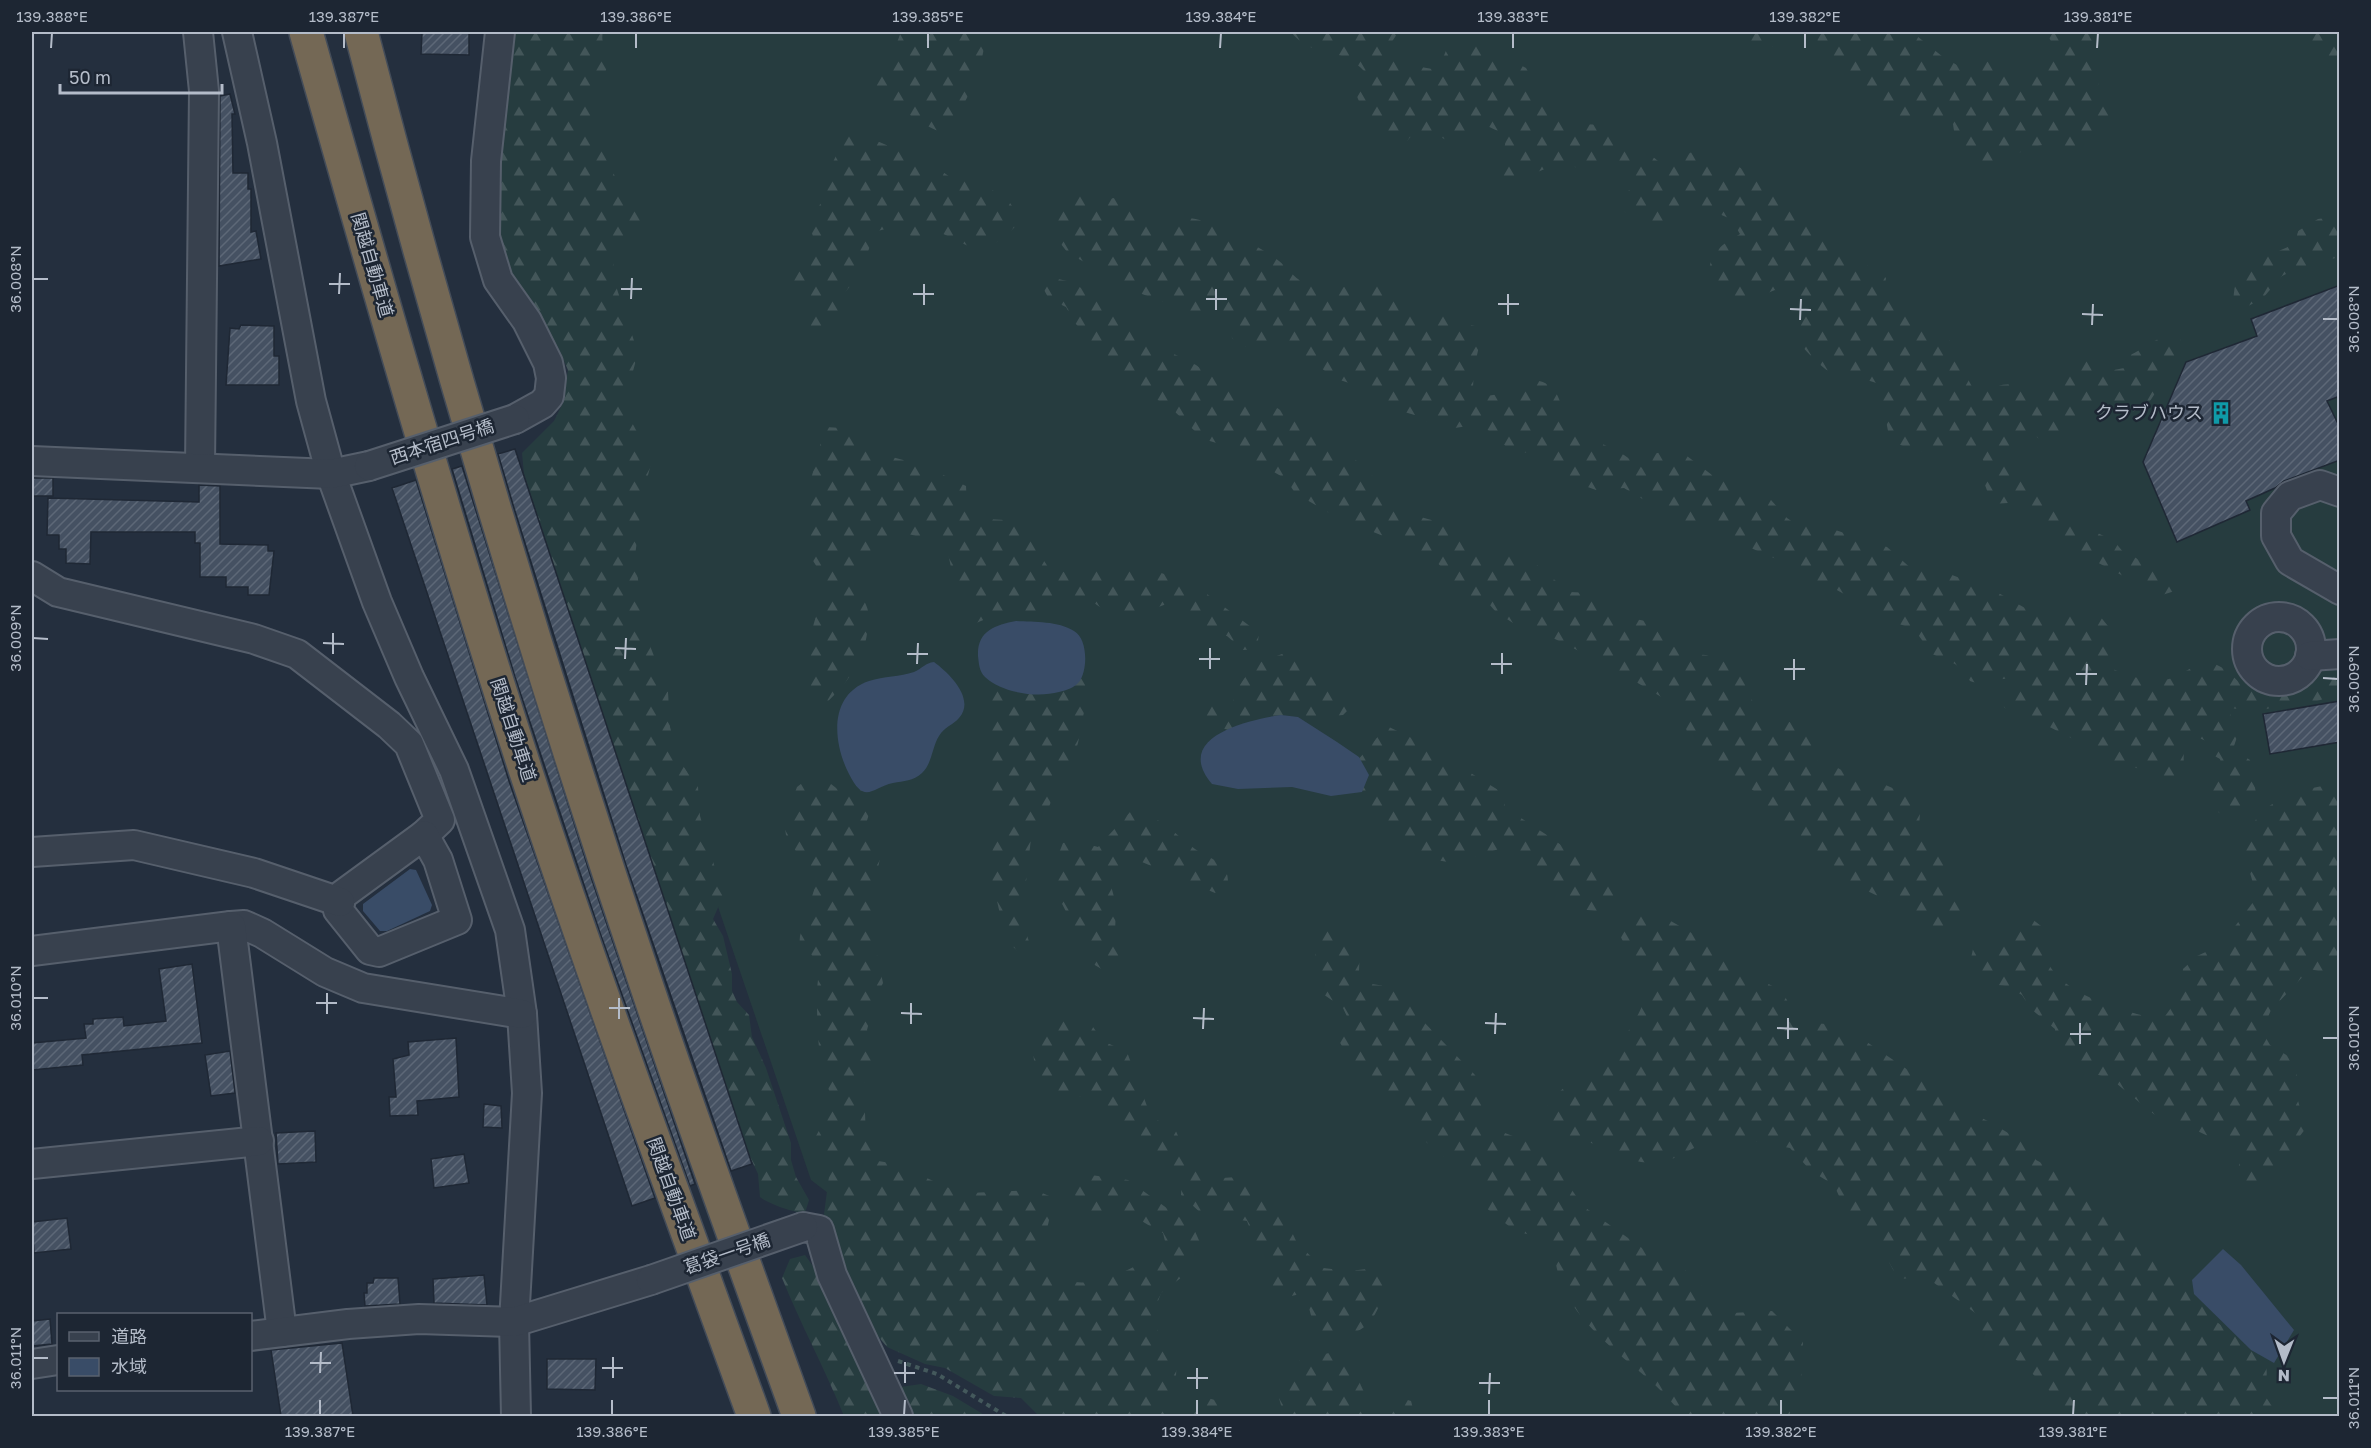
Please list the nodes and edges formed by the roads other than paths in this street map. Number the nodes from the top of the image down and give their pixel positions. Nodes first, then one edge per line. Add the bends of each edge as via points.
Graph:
1 (198, 32) edge
2 (237, 32) edge
3 (306, 32) edge
4 (361, 32) edge
5 (500, 32) edge
6 (32, 461) edge
7 (200, 467) junction
8 (331, 474) junction
9 (2340, 492) edge
10 (32, 576) edge
11 (2340, 590) edge
12 (2340, 654) edge
13 (2310, 656) dead end
14 (424, 835) junction
15 (32, 852) edge
16 (340, 902) junction
17 (231, 926) junction
18 (32, 951) edge
19 (522, 1014) junction
20 (259, 1141) junction
21 (32, 1164) edge
22 (514, 1322) junction
23 (282, 1332) junction
24 (252, 1336) edge
25 (57, 1360) edge
26 (32, 1364) edge
27 (516, 1416) edge
28 (754, 1416) edge
29 (799, 1416) edge
30 (898, 1416) edge

1 - 7 street via 204,91
2 - 8 street via 307,381
3 - 28 highway, 関越自動車道 via 400,365 525,767
4 - 29 highway via 447,347 583,788 647,989
5 - 8 street, 西本宿四号橋, bridge via 486,161 485,237 498,280 527,321 548,363 549,396 543,404 515,419 369,466
6 - 7 street, 西本宿四号橋
7 - 8 street, 西本宿四号橋
8 - 19 street via 377,602 454,770 491,871 510,930
9 - 11 street via 2320,485 2290,496 2276,513 2276,536 2290,561
10 - 14 street via 58,592 254,639 297,654 409,744 440,820
12 - 13 street
14 - 16 street via 342,895
14 - 16 street via 438,860 457,920 379,952 370,950 338,910
15 - 16 street via 134,845 254,873
17 - 18 street
17 - 19 street via 244,925 262,933 325,972 363,988
17 - 20 street
19 - 22 street via 527,1093
20 - 21 street
20 - 23 street
22 - 23 street, 葛袋一号橋 via 419,1319
22 - 27 street
22 - 30 street, 葛袋一号橋, bridge via 803,1227 819,1230 832,1275
23 - 24 street, 葛袋一号橋
25 - 26 street

